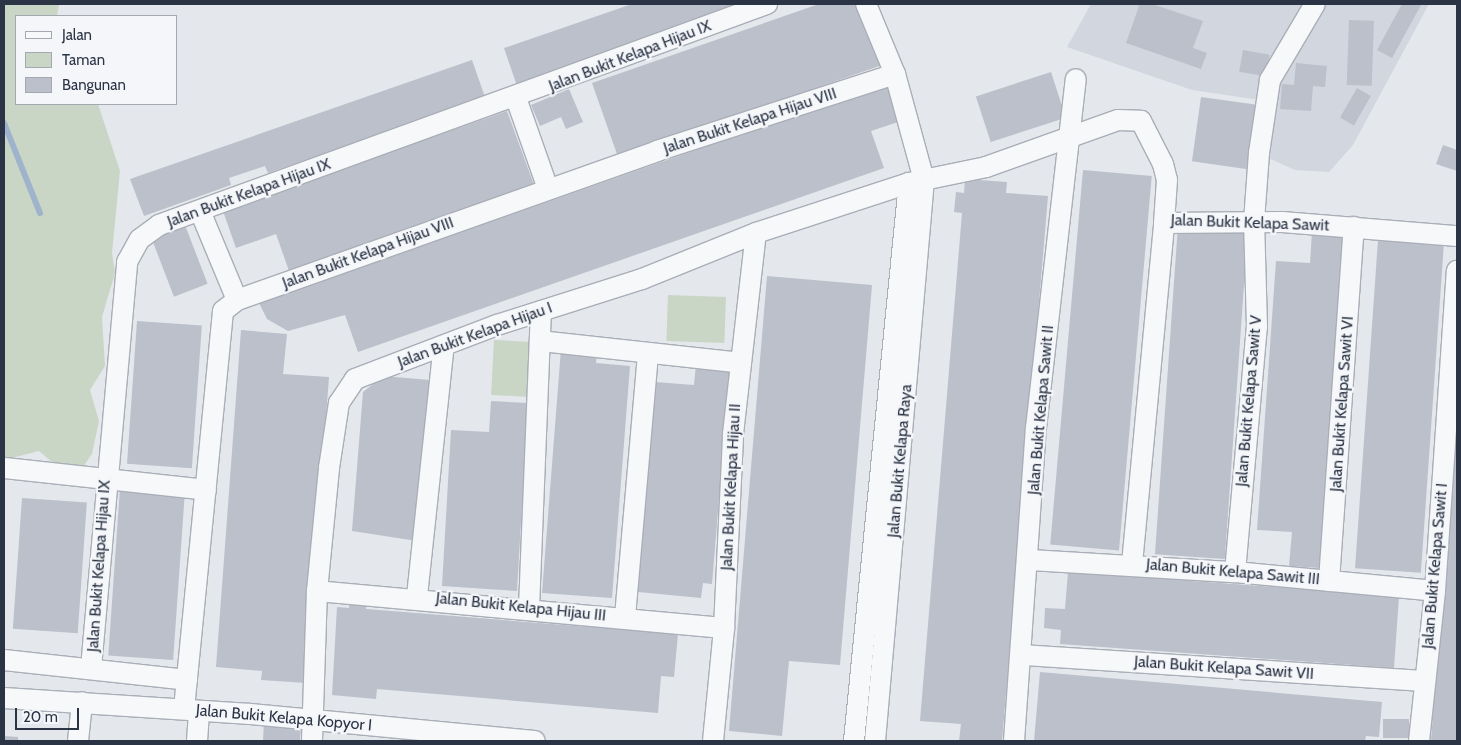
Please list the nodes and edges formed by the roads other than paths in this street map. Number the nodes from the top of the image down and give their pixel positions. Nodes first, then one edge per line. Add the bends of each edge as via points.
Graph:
1 (767, 4) edge
2 (866, 4) edge
3 (1315, 4) edge
4 (895, 74) junction
5 (1076, 79) dead end
6 (516, 98) junction
7 (1070, 137) junction
8 (916, 182) junction
9 (548, 189) junction
10 (200, 210) junction
11 (1254, 221) junction
12 (1164, 223) junction
13 (1354, 228) junction
14 (756, 234) junction
15 (1457, 236) edge
16 (1457, 271) edge
17 (237, 300) junction
18 (541, 311) junction
19 (540, 341) junction
20 (444, 345) junction
21 (648, 353) junction
22 (741, 363) junction
23 (892, 446) junction
24 (4, 474) edge
25 (105, 476) junction
26 (206, 490) junction
27 (1030, 560) junction
28 (1132, 564) junction
29 (1235, 572) junction
30 (1329, 581) junction
31 (317, 591) junction
32 (1435, 591) junction
33 (417, 596) junction
34 (529, 608) junction
35 (626, 617) junction
36 (724, 628) junction
37 (1022, 655) junction
38 (4, 660) edge
39 (92, 668) junction
40 (187, 680) junction
41 (1425, 681) junction
42 (4, 698) edge
43 (82, 702) junction
44 (192, 710) junction
45 (314, 720) junction
46 (78, 741) edge
47 (197, 741) edge
48 (312, 741) edge
49 (534, 741) edge
50 (712, 741) edge
51 (854, 741) edge
52 (875, 741) edge
53 (1014, 741) edge
54 (1419, 741) edge

1 - 6 street, Jalan Bukit Kelapa Hijau IX
2 - 4 street
3 - 11 street, Jalan Bukit Kelapa Sawit V via 1270,80 1258,153
4 - 8 street
4 - 9 street, Jalan Bukit Kelapa Hijau VIII
5 - 7 street, Jalan Bukit Kelapa Sawit II
6 - 9 street
6 - 10 street, Jalan Bukit Kelapa Hijau IX
7 - 8 street, Jalan Bukit Kelapa Sawit via 986,167
7 - 12 street, Jalan Bukit Kelapa Sawit via 1118,120 1141,121 1167,180
7 - 27 street, Jalan Bukit Kelapa Sawit II via 1036,428
8 - 14 street, Jalan Bukit Kelapa Hijau I
8 - 23 street, Jalan Bukit Kelapa Raya
9 - 17 street, Jalan Bukit Kelapa Hijau VIII
10 - 17 street
10 - 25 street, Jalan Bukit Kelapa Hijau IX via 159,225 140,239 127,262
11 - 12 street, Jalan Bukit Kelapa Sawit
11 - 13 street, Jalan Bukit Kelapa Sawit
11 - 29 street, Jalan Bukit Kelapa Sawit V via 1257,327
12 - 28 street
13 - 15 street, Jalan Bukit Kelapa Sawit
13 - 30 street, Jalan Bukit Kelapa Sawit VI
14 - 18 street, Jalan Bukit Kelapa Hijau I via 642,279
14 - 22 street, Jalan Bukit Kelapa Hijau II
16 - 32 street, Jalan Bukit Kelapa Sawit I
17 - 26 street via 223,311
18 - 19 street
18 - 20 street, Jalan Bukit Kelapa Hijau I
19 - 21 street
19 - 34 street
20 - 31 street, Jalan Bukit Kelapa Hijau I via 355,379 345,391 329,468
20 - 33 street
21 - 22 street
21 - 35 street
22 - 36 street, Jalan Bukit Kelapa Hijau II via 733,434
23 - 51 street, Jalan Bukit Kelapa Raya
23 - 52 street, Jalan Bukit Kelapa Raya
24 - 25 street
25 - 26 street
25 - 39 street, Jalan Bukit Kelapa Hijau IX
26 - 40 street
27 - 28 street, Jalan Bukit Kelapa Sawit III
27 - 37 street, Jalan Bukit Kelapa Sawit II
28 - 29 street, Jalan Bukit Kelapa Sawit III
29 - 30 street, Jalan Bukit Kelapa Sawit III
30 - 32 street, Jalan Bukit Kelapa Sawit III
31 - 33 street, Jalan Bukit Kelapa Hijau III
31 - 45 street, Jalan Bukit Kelapa Hijau I
32 - 41 street, Jalan Bukit Kelapa Sawit I
33 - 34 street, Jalan Bukit Kelapa Hijau III
34 - 35 street, Jalan Bukit Kelapa Hijau III
35 - 36 street, Jalan Bukit Kelapa Hijau III
36 - 50 street, Jalan Bukit Kelapa Hijau II
37 - 41 street, Jalan Bukit Kelapa Sawit VII
37 - 53 street, Jalan Bukit Kelapa Sawit II
38 - 39 street
39 - 40 street
40 - 44 street
41 - 54 street, Jalan Bukit Kelapa Sawit I
42 - 43 street, Jalan Bukit Kelapa Kopyor I
43 - 44 street, Jalan Bukit Kelapa Kopyor I
43 - 46 street
44 - 45 street, Jalan Bukit Kelapa Kopyor I
44 - 47 street
45 - 48 street, Jalan Bukit Kelapa Hijau I
45 - 49 street, Jalan Bukit Kelapa Kopyor I

